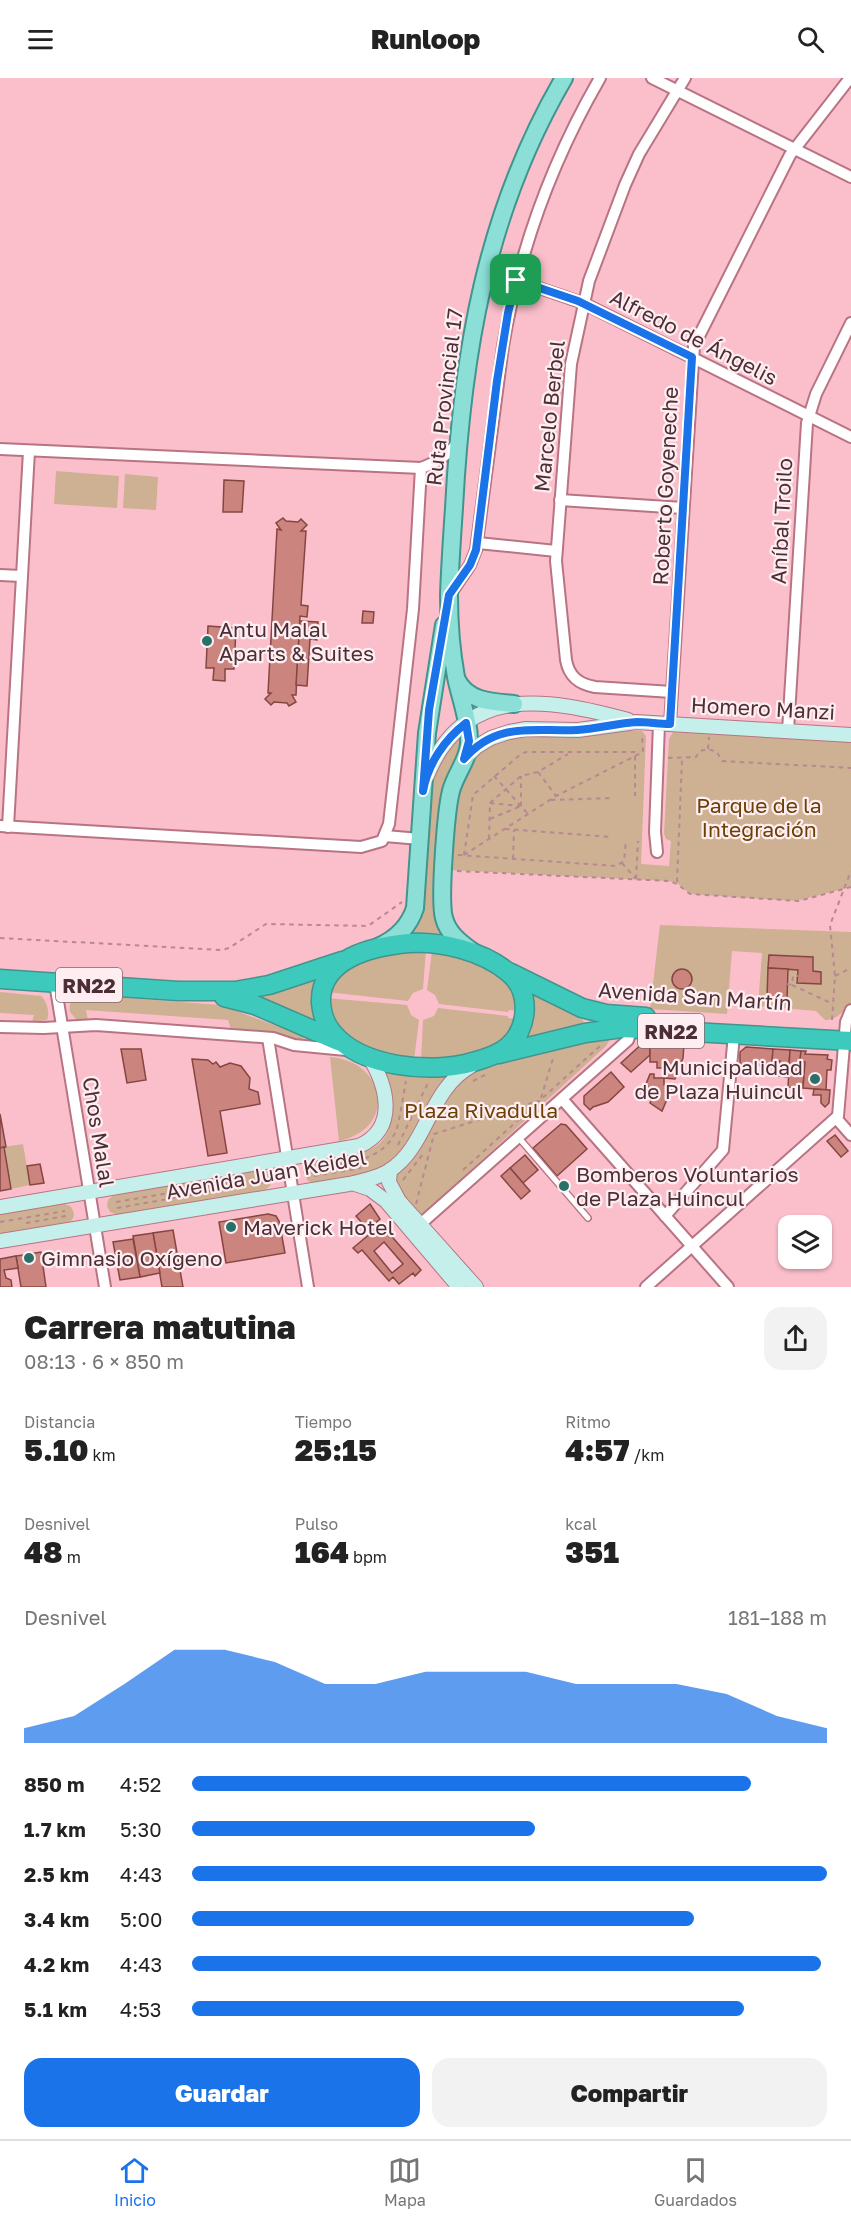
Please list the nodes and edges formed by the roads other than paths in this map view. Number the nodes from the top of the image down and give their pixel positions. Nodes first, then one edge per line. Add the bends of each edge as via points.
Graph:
1 (564, 78) edge
2 (600, 78) edge
3 (652, 78) edge
4 (685, 78) edge
5 (850, 78) edge
6 (677, 90) junction
7 (794, 149) junction
8 (851, 177) edge
9 (516, 280) junction
10 (583, 303) junction
11 (851, 323) edge
12 (692, 357) junction
13 (808, 416) junction
14 (851, 437) edge
15 (458, 442) junction
16 (0, 449) edge
17 (29, 451) junction
18 (421, 468) junction
19 (560, 500) junction
20 (683, 508) junction
21 (478, 543) junction
22 (556, 550) junction
23 (0, 575) edge
24 (21, 576) junction
25 (449, 595) junction
26 (456, 678) junction
27 (672, 692) junction
28 (514, 704) junction
29 (466, 723) junction
30 (665, 724) junction
31 (637, 727) junction
32 (788, 731) junction
33 (851, 735) edge
34 (464, 759) junction
35 (423, 791) junction
36 (4, 826) edge
37 (386, 836) junction
38 (420, 838) junction
39 (657, 852) dead end
40 (376, 948) junction
41 (479, 956) junction
42 (347, 959) junction
43 (508, 972) junction
44 (0, 979) edge
45 (55, 983) junction
46 (178, 991) junction
47 (851, 1010) edge
48 (634, 1023) junction
49 (0, 1027) edge
50 (63, 1027) junction
51 (845, 1032) edge
52 (734, 1035) junction
53 (268, 1038) junction
54 (357, 1050) junction
55 (489, 1062) junction
56 (562, 1099) junction
57 (836, 1118) junction
58 (851, 1135) edge
59 (519, 1138) junction
60 (286, 1159) junction
61 (390, 1170) junction
62 (350, 1184) junction
63 (89, 1192) junction
64 (292, 1192) junction
65 (0, 1207) edge
66 (665, 1216) junction
67 (588, 1218) dead end
68 (94, 1225) junction
69 (416, 1229) junction
70 (0, 1241) edge
71 (692, 1246) junction
72 (105, 1287) edge
73 (308, 1287) edge
74 (459, 1287) edge
75 (476, 1287) edge
76 (646, 1287) edge
77 (728, 1287) edge

1 - 15 main road, Ruta Provincial 17 via 519,170 488,261 469,350
2 - 9 street via 555,165
3 - 6 street
4 - 6 street, Marcelo Berbel
5 - 7 street, Roberto Goyeneche
6 - 7 street
6 - 10 street, Marcelo Berbel via 625,185
7 - 8 street
7 - 12 street, Roberto Goyeneche via 698,334
9 - 10 street, Alfredo de Ángelis
9 - 21 street via 499,369
10 - 12 street, Alfredo de Ángelis
10 - 19 street, Marcelo Berbel via 569,376
11 - 13 street, Aníbal Troilo
12 - 13 street, Alfredo de Ángelis
12 - 20 street, Roberto Goyeneche
13 - 14 street, Alfredo de Ángelis
13 - 32 street, Aníbal Troilo
15 - 18 street via 437,462
15 - 25 main road, Ruta Provincial 17
16 - 17 street
17 - 18 street
17 - 24 street
18 - 37 street via 413,609
19 - 20 street
19 - 22 street, Marcelo Berbel
20 - 27 street, Roberto Goyeneche
21 - 22 street
21 - 25 street via 470,565
22 - 27 street, Marcelo Berbel via 558,598 571,675 595,687
23 - 24 street
24 - 36 street
25 - 26 main road, Ruta Provincial 17
25 - 35 main road, Ruta Provincial 17 via 429,710
26 - 28 main road via 475,697
26 - 29 main road, Ruta Provincial 17
27 - 30 street, Roberto Goyeneche
28 - 29 main road, Homero Manzi
28 - 31 main road, Homero Manzi via 568,705
29 - 34 main road, Ruta Provincial 17 via 469,741
29 - 35 main road, Homero Manzi via 438,754
30 - 31 main road, Homero Manzi
30 - 32 main road, Homero Manzi
30 - 39 street, Roberto Goyeneche via 655,832
31 - 34 main road, Homero Manzi via 508,732 483,742
32 - 33 main road, Homero Manzi
34 - 41 main road, Ruta Provincial 17 via 450,797 442,910 451,932
35 - 38 main road, Ruta Provincial 17
36 - 37 street via 361,847
37 - 38 street
38 - 40 main road, Ruta Provincial 17 via 413,914 397,936
40 - 41 highway, RN22 via 430,943
40 - 42 highway, RN22
41 - 43 highway, RN22
42 - 46 highway, RN22 via 258,988
42 - 54 highway, RN22 via 327,979 321,1000 331,1031
43 - 48 highway, Avenida San Martín / RN22 via 582,1008
43 - 55 highway, RN22 via 523,993 524,1020 511,1043
44 - 45 highway, RN22
45 - 46 highway, RN22
45 - 50 street, Chos Malal
46 - 54 highway, RN22 via 255,1005
47 - 51 street
48 - 51 highway, Avenida San Martín / RN22
48 - 52 highway, Avenida San Martín / RN22
48 - 55 highway, Avenida San Martín / RN22
48 - 56 street via 628,1040
49 - 50 street
50 - 53 street via 96,1025
50 - 63 street, Chos Malal
51 - 52 highway, Avenida San Martín / RN22
51 - 57 street via 840,1109
52 - 66 street via 723,1150
53 - 54 street via 299,1046
53 - 60 street
54 - 55 highway, RN22 via 394,1064 420,1068
54 - 60 main road, Avenida Juan Keidel via 379,1074 385,1097 385,1118 378,1133 359,1146
55 - 61 main road, Avenida Juan Keidel via 463,1070 448,1083 411,1150
56 - 59 street
56 - 66 street
57 - 58 street
57 - 71 street
59 - 67 lane
59 - 69 street
60 - 63 main road, Avenida Juan Keidel
60 - 64 street
61 - 62 main road, Avenida Juan Keidel
61 - 69 main road via 391,1189
62 - 64 main road, Avenida Juan Keidel
62 - 69 main road via 365,1186 378,1194
63 - 65 main road, Avenida Juan Keidel
63 - 68 street, Chos Malal
64 - 68 main road, Avenida Juan Keidel
64 - 73 street
66 - 71 street
68 - 70 main road, Avenida Juan Keidel
68 - 72 street, Chos Malal
69 - 74 main road
69 - 75 main road
71 - 76 street
71 - 77 street

